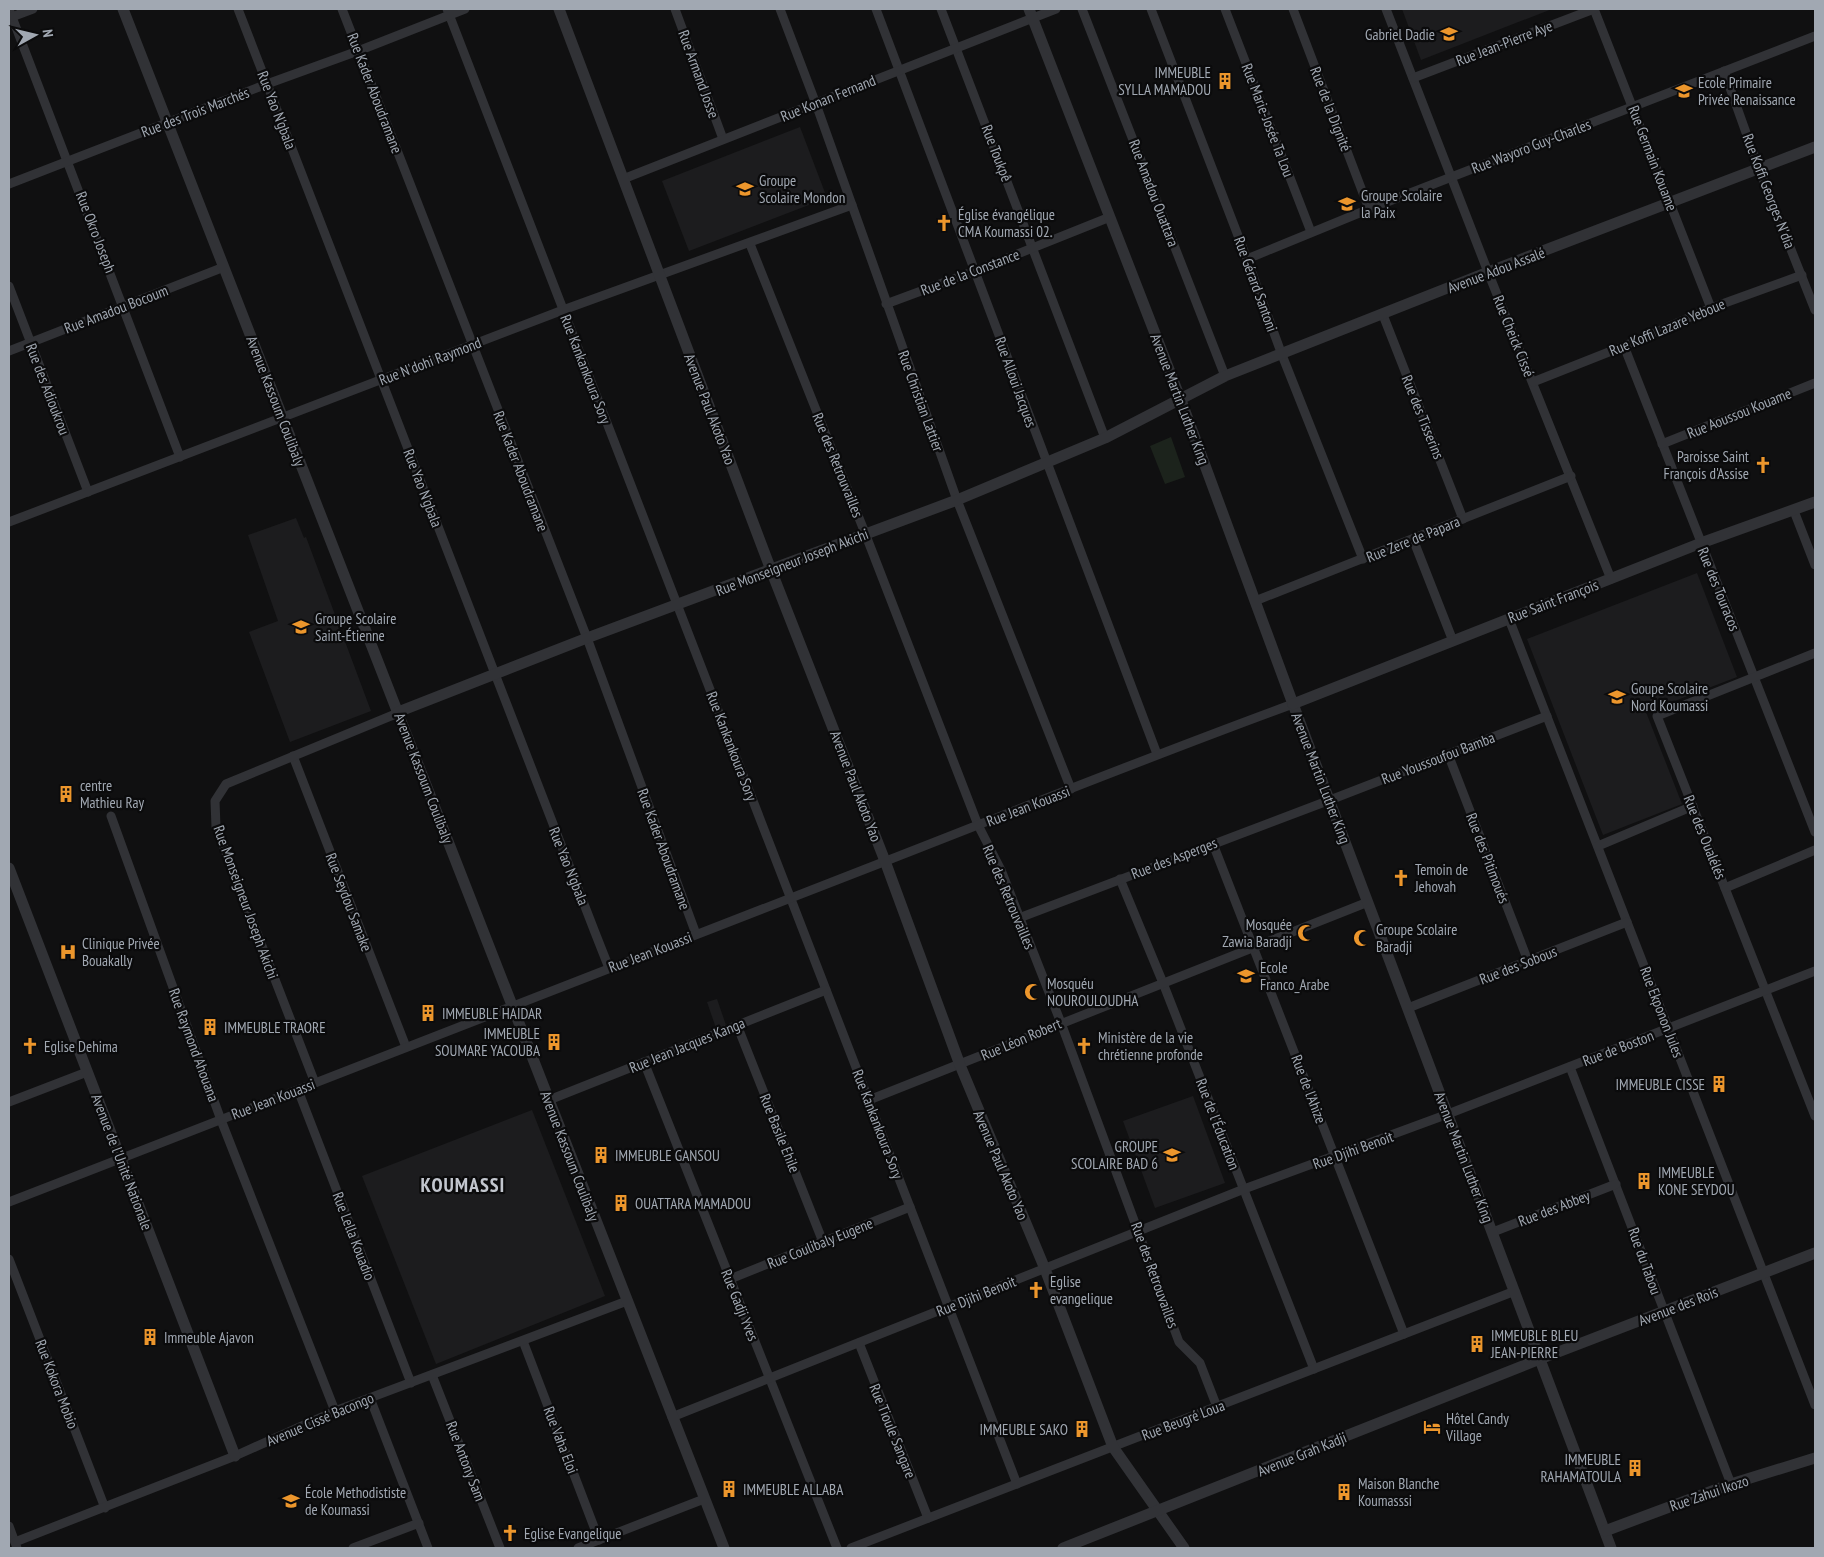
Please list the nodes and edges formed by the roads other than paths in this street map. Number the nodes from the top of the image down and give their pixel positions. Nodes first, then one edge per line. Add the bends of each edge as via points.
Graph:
1 (33, 9) edge
2 (123, 9) edge
3 (238, 9) edge
4 (342, 9) edge
5 (465, 9) edge
6 (559, 9) edge
7 (675, 9) edge
8 (780, 9) edge
9 (876, 9) edge
10 (941, 9) edge
11 (1056, 9) edge
12 (1082, 9) edge
13 (1151, 9) edge
14 (1225, 9) edge
15 (1293, 9) edge
16 (1386, 9) edge
17 (1594, 9) edge
18 (448, 12) edge
19 (1031, 13) edge
20 (10, 14) edge
21 (1815, 36) edge
22 (956, 48) junction
23 (358, 51) junction
24 (899, 70) junction
25 (1724, 71) junction
26 (1414, 78) junction
27 (267, 84) junction
28 (816, 104) junction
29 (1633, 106) junction
30 (168, 123) junction
31 (723, 139) junction
32 (1815, 147) edge
33 (68, 161) junction
34 (1759, 169) junction
35 (1452, 177) junction
36 (623, 178) junction
37 (9, 184) edge
38 (1670, 203) junction
39 (852, 205) junction
40 (1369, 209) junction
41 (1110, 218) junction
42 (1312, 232) junction
43 (750, 244) junction
44 (1034, 248) junction
45 (1247, 258) junction
46 (224, 267) junction
47 (975, 271) junction
48 (1488, 272) junction
49 (1802, 275) junction
50 (659, 276) junction
51 (9, 286) edge
52 (886, 304) junction
53 (124, 306) junction
54 (1711, 308) junction
55 (564, 310) junction
56 (1815, 310) edge
57 (1383, 315) junction
58 (30, 343) junction
59 (472, 345) junction
60 (1624, 346) junction
61 (9, 351) edge
62 (1282, 354) junction
63 (1225, 376) junction
64 (381, 380) junction
65 (1533, 382) junction
66 (1815, 383) edge
67 (1180, 398) junction
68 (282, 417) junction
69 (1105, 438) junction
70 (1662, 444) junction
71 (180, 457) junction
72 (1046, 462) junction
73 (1570, 476) junction
74 (88, 492) junction
75 (957, 500) junction
76 (1815, 502) edge
77 (1794, 510) junction
78 (1463, 519) junction
79 (9, 522) edge
80 (865, 533) junction
81 (1413, 539) junction
82 (1701, 544) junction
83 (1363, 559) junction
84 (1815, 565) edge
85 (771, 570) junction
86 (1611, 579) junction
87 (1255, 601) junction
88 (678, 605) junction
89 (1509, 619) junction
90 (587, 638) junction
91 (1453, 641) junction
92 (1815, 653) edge
93 (493, 675) junction
94 (1754, 677) junction
95 (1293, 704) junction
96 (398, 713) junction
97 (1547, 716) junction
98 (1157, 754) junction
99 (1448, 754) junction
100 (293, 756) junction
101 (1071, 789) junction
102 (1330, 800) junction
103 (1693, 806) junction
104 (111, 816) dead end
105 (978, 825) junction
106 (1815, 832) edge
107 (1213, 844) junction
108 (1598, 846) junction
109 (1815, 850) edge
110 (885, 861) junction
111 (9, 868) edge
112 (1120, 879) junction
113 (1725, 888) junction
114 (790, 897) junction
115 (1368, 902) junction
116 (1019, 918) junction
117 (1627, 922) junction
118 (696, 934) junction
119 (1254, 946) junction
120 (1528, 961) junction
121 (609, 968) junction
122 (1815, 971) edge
123 (1163, 983) junction
124 (826, 990) junction
125 (1765, 990) junction
126 (512, 1006) junction
127 (1408, 1008) junction
128 (1060, 1023) junction
129 (738, 1025) junction
130 (1668, 1028) junction
131 (406, 1048) junction
132 (644, 1062) junction
133 (960, 1065) junction
134 (1570, 1067) junction
135 (87, 1072) junction
136 (315, 1083) junction
137 (298, 1090) junction
138 (549, 1100) junction
139 (869, 1100) junction
140 (9, 1102) edge
141 (1448, 1114) junction
142 (1815, 1116) edge
143 (221, 1120) junction
144 (1335, 1156) junction
145 (121, 1158) junction
146 (1616, 1184) junction
147 (1244, 1189) junction
148 (9, 1202) edge
149 (910, 1207) junction
150 (1138, 1231) junction
151 (1492, 1232) junction
152 (824, 1242) junction
153 (1815, 1253) edge
154 (9, 1259) edge
155 (1045, 1269) junction
156 (1764, 1273) junction
157 (730, 1279) junction
158 (1515, 1292) junction
159 (627, 1301) junction
160 (949, 1307) junction
161 (1663, 1312) junction
162 (1404, 1334) junction
163 (523, 1340) junction
164 (859, 1343) junction
165 (1540, 1359) junction
166 (1314, 1369) junction
167 (432, 1375) junction
168 (770, 1379) junction
169 (411, 1383) junction
170 (370, 1398) junction
171 (1815, 1405) edge
172 (1217, 1407) junction
173 (335, 1411) junction
174 (672, 1417) junction
175 (1112, 1447) junction
176 (235, 1456) junction
177 (1815, 1458) edge
178 (1017, 1484) junction
179 (1731, 1484) junction
180 (704, 1499) junction
181 (104, 1508) junction
182 (1157, 1511) junction
183 (928, 1518) junction
184 (418, 1523) junction
185 (9, 1526) edge
186 (1604, 1531) junction
187 (599, 1540) junction
188 (16, 1545) edge
189 (353, 1548) edge
190 (428, 1548) edge
191 (500, 1548) edge
192 (578, 1548) edge
193 (724, 1548) edge
194 (837, 1548) edge
195 (851, 1548) edge
196 (1063, 1548) edge
197 (1184, 1548) edge
198 (1611, 1548) edge

1 - 20 street
2 - 30 street, Avenue Kassoum Coulibaly
3 - 27 street, Rue Yao N'gbala
4 - 23 street, Rue Kader Aboudramane
5 - 18 street, Rue des Trois Marchés
6 - 36 street, Avenue Paul Akoto Yao
7 - 31 street, Rue Armand Josse
8 - 28 street, Rue Christian Lattier
9 - 24 street, Rue Alloui Jacques
10 - 22 street, Rue Toukpê
11 - 19 street, Rue Konan Fernand
12 - 63 street, Rue Amadou Ouattara
13 - 45 street, Rue Gérard Santoni
14 - 42 street, Rue Marie-Josée Ta Lou
15 - 40 street, Rue de la Dignité
16 - 26 street, Rue Cheick Cissé
17 - 26 street, Rue Jean-Pierre Aye
17 - 29 street, Rue Germain Kouame
18 - 23 street, Rue des Trois Marchés
18 - 55 street, Rue Kankankoura Sory
19 - 22 street, Rue Konan Fernand
19 - 41 street, Avenue Martin Luther King
20 - 33 street, Rue Okro Joseph
21 - 25 street, Rue Wayoro Guy-Charles
22 - 24 street, Rue Konan Fernand
22 - 44 street, Rue Toukpê
23 - 27 street, Rue des Trois Marchés
23 - 59 street, Rue Kader Aboudramane
24 - 28 street, Rue Konan Fernand
24 - 47 street, Rue Alloui Jacques
25 - 29 street, Rue Wayoro Guy-Charles
25 - 34 street, Rue Koffi Georges N'dia
26 - 35 street, Rue Cheick Cissé
27 - 30 street, Rue des Trois Marchés
27 - 64 street, Rue Yao N'gbala
28 - 31 street, Rue Konan Fernand
28 - 39 street, Rue Christian Lattier
29 - 35 street, Rue Wayoro Guy-Charles
29 - 38 street, Rue Germain Kouame
30 - 33 street, Rue des Trois Marchés
30 - 46 street, Avenue Kassoum Coulibaly
31 - 36 street, Rue Konan Fernand
32 - 34 street, Avenue Adou Assalé
33 - 37 street, Rue des Trois Marchés
33 - 53 street, Rue Okro Joseph
34 - 38 street, Avenue Adou Assalé
34 - 49 street, Rue Koffi Georges N'dia
35 - 40 street, Rue Wayoro Guy-Charles
35 - 48 street, Rue Cheick Cissé
36 - 50 street, Avenue Paul Akoto Yao
38 - 48 street, Avenue Adou Assalé
38 - 54 street, Rue Germain Kouame
39 - 43 street, Rue N'dohi Raymond
39 - 52 street, Rue Christian Lattier
40 - 42 street, Rue Wayoro Guy-Charles
41 - 44 street, Rue de la Constance
41 - 67 street, Avenue Martin Luther King
42 - 45 street, Rue Wayoro Guy-Charles
43 - 50 street, Rue N'dohi Raymond
43 - 80 street, Rue des Retrouvailles
44 - 47 street, Rue de la Constance
44 - 69 street, Rue Toukpê
45 - 62 street, Rue Gérard Santoni
46 - 53 street, Rue Amadou Bocoum
46 - 68 street, Avenue Kassoum Coulibaly
47 - 52 street, Rue de la Constance
47 - 72 street, Rue Alloui Jacques
48 - 57 street, Avenue Adou Assalé
48 - 65 street, Rue Cheick Cissé
49 - 54 street, Rue Koffi Lazare Yeboue
49 - 56 street, Rue Koffi Georges N'dia
50 - 55 street, Rue N'dohi Raymond
50 - 85 street, Avenue Paul Akoto Yao
51 - 58 street, Rue des Adioukrou
52 - 75 street, Rue Christian Lattier
53 - 58 street, Rue Amadou Bocoum
53 - 71 street, Rue Okro Joseph
54 - 60 street, Rue Koffi Lazare Yeboue
55 - 59 street, Rue N'dohi Raymond
55 - 88 street, Rue Kankankoura Sory
57 - 62 street, Avenue Adou Assalé
57 - 78 street, Rue des Tisserins
58 - 61 street, Rue Amadou Bocoum
58 - 74 street, Rue des Adioukrou
59 - 64 street, Rue N'dohi Raymond
59 - 90 street, Rue Kader Aboudramane
60 - 65 street, Rue Koffi Lazare Yeboue
60 - 70 street, Rue des Touracos
62 - 63 street, Avenue Adou Assalé
62 - 83 street, Rue Gérard Santoni
63 - 67 street, Avenue Adou Assalé
64 - 68 street, Rue N'dohi Raymond
64 - 93 street, Rue Yao N'gbala
65 - 73 street, Rue Cheick Cissé
66 - 70 street, Rue Aoussou Kouame
67 - 69 street, Rue Monseigneur Joseph Akichi
67 - 87 street, Avenue Martin Luther King
68 - 71 street, Rue N'dohi Raymond
68 - 96 street, Avenue Kassoum Coulibaly
69 - 72 street, Rue Monseigneur Joseph Akichi
70 - 82 street, Rue des Touracos
71 - 74 street, Rue N'dohi Raymond
72 - 75 street, Rue Monseigneur Joseph Akichi
72 - 98 street, Rue Alloui Jacques
73 - 78 street, Rue Zere de Papara
73 - 86 street, Rue Cheick Cissé
74 - 79 street, Rue N'dohi Raymond
75 - 80 street, Rue Monseigneur Joseph Akichi
75 - 101 street, Rue Christian Lattier
76 - 77 street, Rue Saint François
77 - 82 street, Rue Saint François
77 - 84 street
78 - 81 street, Rue Zere de Papara
80 - 85 street, Rue Monseigneur Joseph Akichi
80 - 105 street, Rue des Retrouvailles
81 - 83 street, Rue Zere de Papara
81 - 91 street
82 - 86 street, Rue Saint François
82 - 94 street, Rue des Touracos
83 - 87 street, Rue Zere de Papara
85 - 88 street, Rue Monseigneur Joseph Akichi
85 - 110 street, Avenue Paul Akoto Yao
86 - 89 street, Rue Saint François
87 - 95 street, Avenue Martin Luther King
88 - 90 street, Rue Monseigneur Joseph Akichi
88 - 114 street, Rue Kankankoura Sory
89 - 91 street, Rue Saint François
89 - 97 street, Rue Ekponon Jules
90 - 93 street, Rue Monseigneur Joseph Akichi
90 - 118 street, Rue Kader Aboudramane
91 - 95 street, Rue Saint François
92 - 94 street, Rue des Oualélés
93 - 96 street, Rue Monseigneur Joseph Akichi
93 - 121 street, Rue Yao N'gbala
94 - 103 street, Rue des Oualélés via 1657,716
94 - 106 street, Rue des Touracos
95 - 98 street, Rue Jean Kouassi
95 - 102 street, Avenue Martin Luther King
96 - 100 street, Rue Monseigneur Joseph Akichi
96 - 126 street, Avenue Kassoum Coulibaly
97 - 99 street, Rue Youssoufou Bamba
97 - 108 street, Rue Ekponon Jules
98 - 101 street, Rue Jean Kouassi
99 - 102 street, Rue Youssoufou Bamba
99 - 120 street, Rue des Pitimoués
100 - 131 street, Rue Seydou Samake
100 - 136 street, Rue Monseigneur Joseph Akichi via 226,784 215,801 216,827
101 - 105 street, Rue Jean Kouassi
102 - 107 street, Rue des Asperges
102 - 115 street, Avenue Martin Luther King
103 - 108 street
103 - 113 street, Rue des Oualélés
104 - 143 street, Rue Raymond Ahouana
105 - 110 street, Rue Jean Kouassi
105 - 116 street, Rue des Retrouvailles via 1001,870
107 - 112 street, Rue des Asperges
107 - 119 street, Rue de l'Ahize
108 - 117 street, Rue Ekponon Jules
109 - 113 street
110 - 114 street, Rue Jean Kouassi
110 - 133 street, Avenue Paul Akoto Yao
111 - 135 street, Avenue de l'Unité Nationale
112 - 116 street, Rue des Asperges
112 - 123 street, Rue de l'Éducation
113 - 125 street, Rue des Oualélés
114 - 118 street, Rue Jean Kouassi
114 - 124 street, Rue Kankankoura Sory
115 - 119 street, Rue Léon Robert
115 - 127 street, Avenue Martin Luther King
116 - 128 street, Rue des Retrouvailles
117 - 120 street, Rue des Sobous
117 - 130 street, Rue Ekponon Jules
118 - 121 street, Rue Jean Kouassi
119 - 123 street, Rue Léon Robert
119 - 144 street, Rue de l'Ahize
120 - 127 street, Rue des Sobous
121 - 126 street, Rue Jean Kouassi
122 - 125 street, Rue de Boston
123 - 128 street, Rue Léon Robert
123 - 147 street, Rue de l'Éducation
124 - 129 street, Rue Jean Jacques Kanga
124 - 139 street, Rue Kankankoura Sory
125 - 130 street, Rue de Boston
125 - 142 street, Rue des Oualélés
126 - 131 street, Rue Jean Kouassi
126 - 138 street, Avenue Kassoum Coulibaly
127 - 141 street, Avenue Martin Luther King
128 - 133 street, Rue Léon Robert
128 - 150 street, Rue des Retrouvailles
129 - 132 street, Rue Jean Jacques Kanga
129 - 152 street, Rue Basile Ehile
130 - 134 street, Rue de Boston
130 - 156 street, Rue Ekponon Jules
131 - 136 street, Rue Jean Kouassi
132 - 138 street, Rue Jean Jacques Kanga
132 - 157 street, Rue Gadji Yves
133 - 139 street, Rue Léon Robert
133 - 155 street, Avenue Paul Akoto Yao
134 - 141 street, Rue de Boston
134 - 146 street, Rue du Tabou
135 - 140 street
135 - 145 street, Avenue de l'Unité Nationale
136 - 137 street, Rue Jean Kouassi
137 - 143 street, Rue Jean Kouassi
137 - 169 street, Rue Lella Kouadio
138 - 159 street, Avenue Kassoum Coulibaly
139 - 149 street, Rue Kankankoura Sory
141 - 144 street, Rue Djihi Benoit
141 - 151 street, Avenue Martin Luther King
143 - 145 street, Rue Jean Kouassi
143 - 173 street, Rue Raymond Ahouana
144 - 147 street, Rue Djihi Benoit
144 - 162 street, Rue de l'Ahize
145 - 148 street, Rue Jean Kouassi
145 - 176 street, Avenue de l'Unité Nationale
146 - 151 street, Rue des Abbey
146 - 161 street, Rue du Tabou
147 - 150 street, Rue Djihi Benoit
147 - 166 street, Rue de l'Éducation
149 - 152 street, Rue Coulibaly Eugene
149 - 160 street, Rue Kankankoura Sory
150 - 155 street, Rue Djihi Benoit
150 - 172 street, Rue des Retrouvailles via 1180,1342 1200,1363
151 - 158 street, Avenue Martin Luther King
152 - 157 street, Rue Coulibaly Eugene
153 - 156 street, Avenue des Rois
154 - 181 street, Rue Kokora Mobio
155 - 160 street, Rue Djihi Benoit
155 - 175 street, Avenue Paul Akoto Yao
156 - 161 street, Avenue des Rois
156 - 171 street, Rue Ekponon Jules
157 - 168 street, Rue Gadji Yves
158 - 162 street, Rue Beugré Loua
158 - 165 street, Avenue Martin Luther King
159 - 163 street, Avenue Cissé Bacongo
159 - 174 street, Avenue Kassoum Coulibaly
160 - 164 street, Rue Djihi Benoit
160 - 178 street, Rue Kankankoura Sory
161 - 165 street, Avenue des Rois
161 - 179 street, Rue du Tabou
162 - 166 street, Rue Beugré Loua
163 - 167 street, Avenue Cissé Bacongo
163 - 187 street, Rue Vaha Eloi
164 - 168 street, Rue Djihi Benoit
164 - 183 street, Rue Tioule Sangare
165 - 182 street, Avenue Grah Kadji
165 - 186 street, Avenue Martin Luther King
166 - 172 street, Rue Beugré Loua
167 - 169 street, Avenue Cissé Bacongo
167 - 191 street, Rue Antony Sam
168 - 174 street, Rue Djihi Benoit
168 - 194 street, Rue Gadji Yves
169 - 170 street, Avenue Cissé Bacongo
170 - 173 street, Avenue Cissé Bacongo
170 - 184 street
172 - 175 street, Rue Beugré Loua
173 - 176 street, Avenue Cissé Bacongo
174 - 180 street, Avenue Kassoum Coulibaly
175 - 178 street, Rue Beugré Loua
175 - 182 street, Avenue Paul Akoto Yao
176 - 181 street, Avenue Cissé Bacongo
177 - 179 street, Rue Zahui Ikozo
178 - 183 street, Rue Beugré Loua
179 - 186 street, Rue Zahui Ikozo
180 - 187 street
180 - 193 street, Avenue Kassoum Coulibaly
181 - 188 street, Avenue Cissé Bacongo
182 - 196 street, Avenue Grah Kadji
182 - 197 street, Avenue Paul Akoto Yao
183 - 195 street, Rue Beugré Loua
184 - 189 street
184 - 190 street
185 - 188 street
186 - 198 street, Avenue Martin Luther King
187 - 192 street

